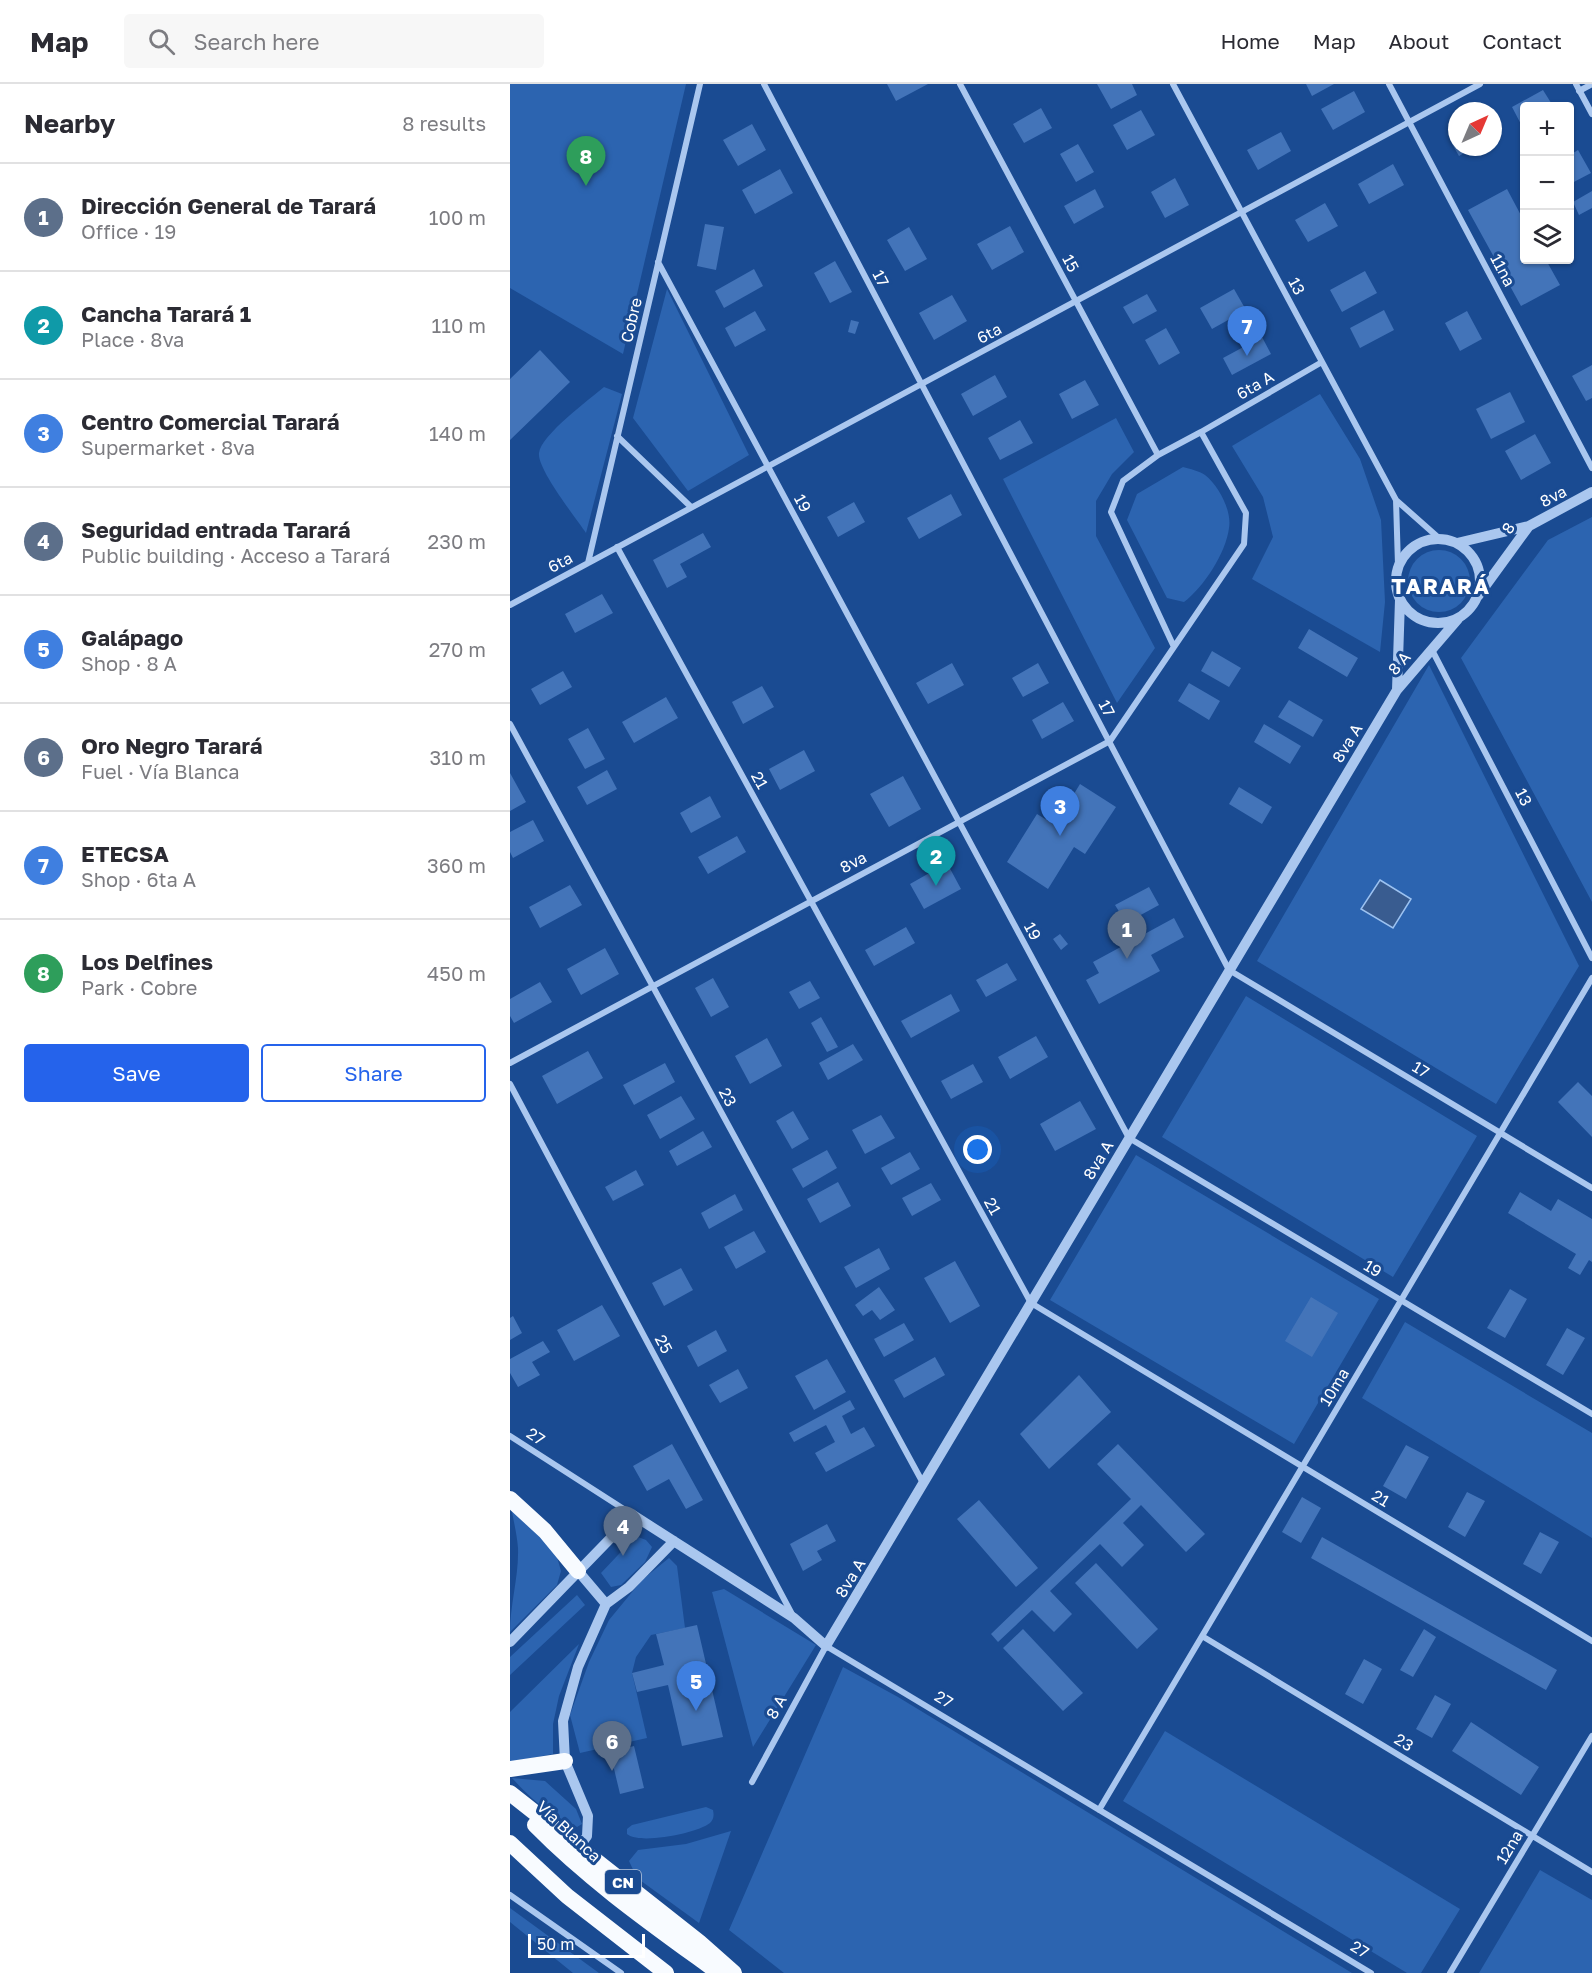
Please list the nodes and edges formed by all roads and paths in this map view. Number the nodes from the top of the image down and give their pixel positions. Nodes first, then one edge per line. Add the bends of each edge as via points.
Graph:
1 (700, 84) edge
2 (764, 84) edge
3 (960, 84) edge
4 (1173, 84) edge
5 (1389, 84) edge
6 (1480, 84) edge
7 (1592, 84) edge
8 (1577, 87) edge
9 (1592, 114) edge
10 (1410, 122) junction
11 (1242, 212) junction
12 (658, 262) junction
13 (1076, 301) junction
14 (1322, 362) junction
15 (922, 384) junction
16 (1201, 432) junction
17 (617, 436) junction
18 (1158, 455) junction
19 (768, 466) junction
20 (1592, 468) edge
21 (1592, 492) edge
22 (1396, 500) junction
23 (691, 507) junction
24 (1529, 526) junction
25 (1440, 539) junction
26 (1457, 543) junction
27 (617, 547) junction
28 (588, 563) junction
29 (1398, 566) junction
30 (1400, 600) junction
31 (1473, 604) junction
32 (510, 605) edge
33 (1461, 616) junction
34 (1174, 647) junction
35 (1431, 649) junction
36 (1397, 690) junction
37 (510, 724) edge
38 (1110, 741) junction
39 (959, 822) junction
40 (811, 902) junction
41 (1592, 958) edge
42 (1229, 970) junction
43 (1592, 978) edge
44 (653, 987) junction
45 (510, 1063) edge
46 (510, 1084) edge
47 (1500, 1133) junction
48 (1129, 1138) junction
49 (1592, 1188) edge
50 (1401, 1300) junction
51 (1031, 1303) junction
52 (1592, 1414) edge
53 (510, 1436) edge
54 (1302, 1466) junction
55 (923, 1484) junction
56 (510, 1499) edge
57 (633, 1515) junction
58 (674, 1541) junction
59 (578, 1571) junction
60 (606, 1604) junction
61 (794, 1618) junction
62 (1202, 1636) junction
63 (1592, 1641) edge
64 (510, 1642) edge
65 (826, 1646) junction
66 (1592, 1736) edge
67 (565, 1761) junction
68 (510, 1768) edge
69 (752, 1782) dead end
70 (510, 1793) edge
71 (510, 1799) edge
72 (1099, 1810) junction
73 (1532, 1836) junction
74 (510, 1843) edge
75 (579, 1847) junction
76 (1592, 1872) edge
77 (510, 1894) edge
78 (638, 1952) junction
79 (621, 1973) edge
80 (648, 1973) edge
81 (666, 1973) edge
82 (719, 1973) edge
83 (734, 1973) edge
84 (1371, 1973) edge
85 (1450, 1973) edge

1 - 12 street, Cobre
2 - 15 street, 17
3 - 13 street, 15
4 - 11 street, 13
5 - 10 street, 11na
6 - 10 street, 6ta
7 - 8 street
8 - 9 street
10 - 11 street, 6ta
10 - 20 street, 11na
11 - 13 street, 6ta
11 - 14 street, 13
12 - 17 street, Cobre
12 - 19 street, 19
13 - 15 street, 6ta
13 - 18 street, 15
14 - 16 street, 6ta A
14 - 22 street, 13
15 - 19 street, 6ta
15 - 38 street, 17
16 - 18 street, 6ta A
16 - 34 street, 8va via 1246,513 1244,544
17 - 23 street
17 - 28 street, Cobre
18 - 34 street, 6ta A via 1123,481 1111,512
19 - 23 street, 6ta
19 - 39 street, 19
21 - 24 street, 8va
22 - 25 street, 13
22 - 29 street, 13
23 - 27 street, 6ta
24 - 26 street, 8
24 - 31 street, 8
25 - 26 street
25 - 29 street via 1414,546
26 - 31 street via 1476,564 1479,591
27 - 28 street, 6ta
27 - 40 street, 21
28 - 32 street, 6ta
29 - 30 street via 1396,589
30 - 33 street via 1408,611 1434,623
30 - 36 street, 8 A
31 - 33 street
33 - 35 street, 8 A
34 - 38 street, 8va
35 - 36 street, 8 A
35 - 41 street, 13
36 - 42 street, 8va A
37 - 44 street, 23
38 - 39 street, 8va
38 - 42 street, 17
39 - 40 street, 8va
39 - 48 street, 19
40 - 44 street, 8va
40 - 51 street, 21
42 - 47 street, 17
42 - 48 street, 8va A
43 - 47 street, 10ma
44 - 45 street, 8va
44 - 55 street, 23
46 - 61 street, 25
47 - 49 street, 17
47 - 50 street, 10ma
48 - 50 street, 19
48 - 51 street, 8va A
50 - 52 street, 19
50 - 54 street, 10ma
51 - 54 street, 21
51 - 55 street, 8va A
53 - 57 street, 27
54 - 62 street, 10ma
54 - 63 street, 21
55 - 65 street, 8va A
56 - 59 highway via 545,1531
57 - 58 street, 27
57 - 59 street
58 - 60 street via 629,1587
58 - 61 street, 27
59 - 60 street
59 - 64 street
60 - 67 street via 578,1667 563,1720
61 - 65 street, 27
62 - 72 street, 10ma
62 - 73 street, 23
65 - 69 street, 8 A
65 - 72 street, 27
66 - 73 street, 12na
67 - 68 highway
67 - 75 street via 588,1816 587,1836
70 - 75 highway, CN
71 - 82 highway, Vía Blanca / CN via 595,1879
72 - 84 street, 27
73 - 76 street, 23
73 - 85 street, 12na
74 - 78 highway via 567,1896
75 - 83 highway, CN
77 - 79 street
78 - 80 highway
78 - 81 highway

